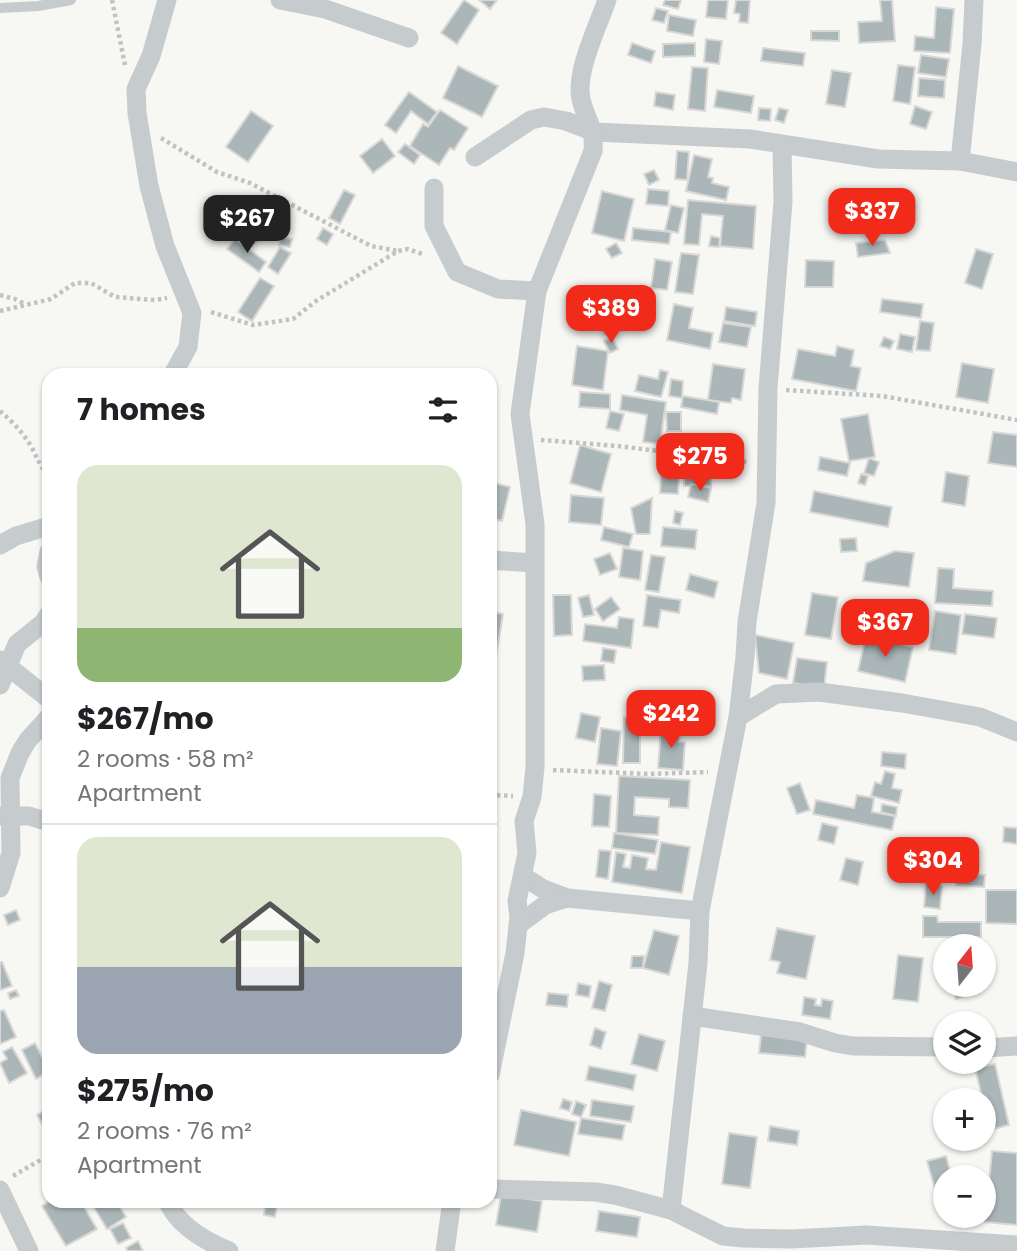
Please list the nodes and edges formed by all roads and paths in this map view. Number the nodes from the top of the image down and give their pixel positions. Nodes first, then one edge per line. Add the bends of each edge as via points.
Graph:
1 (71, 0) edge
2 (112, 0) edge
3 (167, 0) edge
4 (280, 0) edge
5 (607, 0) edge
6 (974, 0) edge
7 (0, 8) edge
8 (409, 38) dead end
9 (127, 72) dead end
10 (139, 129) junction
11 (594, 132) junction
12 (782, 145) junction
13 (475, 157) dead end
14 (960, 162) junction
15 (1017, 172) edge
16 (434, 188) dead end
17 (398, 251) junction
18 (457, 272) junction
19 (537, 291) junction
20 (0, 295) edge
21 (186, 298) junction
22 (26, 305) junction
23 (0, 311) edge
24 (176, 368) edge
25 (768, 388) junction
26 (0, 411) edge
27 (1017, 420) edge
28 (523, 438) junction
29 (766, 464) junction
30 (42, 470) edge
31 (42, 528) edge
32 (0, 545) edge
33 (497, 560) edge
34 (534, 563) junction
35 (42, 624) edge
36 (4, 663) edge
37 (0, 685) edge
38 (42, 693) edge
39 (738, 717) junction
40 (42, 725) edge
41 (1017, 732) edge
42 (535, 766) junction
43 (727, 771) junction
44 (6, 816) edge
45 (42, 820) edge
46 (523, 876) junction
47 (0, 888) edge
48 (567, 898) junction
49 (700, 911) junction
50 (518, 925) junction
51 (692, 1016) junction
52 (497, 1040) edge
53 (933, 1046) edge
54 (1017, 1046) edge
55 (996, 1047) edge
56 (42, 1160) edge
57 (5, 1184) edge
58 (497, 1189) edge
59 (170, 1208) edge
60 (451, 1208) edge
61 (671, 1210) junction
62 (1017, 1245) edge
63 (29, 1251) edge
64 (229, 1251) edge
65 (445, 1251) edge

1 - 7 lane
2 - 9 path
3 - 10 street via 136,89
4 - 8 street via 325,9
5 - 11 street via 581,76 580,98
6 - 14 street
10 - 17 path via 371,246
10 - 21 street via 165,246
11 - 12 street via 750,139
11 - 13 street via 544,117 531,120
11 - 19 street via 589,165
12 - 14 street via 878,159
12 - 25 street via 783,202
14 - 15 street
16 - 18 street via 434,226
17 - 18 path via 421,252
17 - 21 path via 299,316 280,322 253,325 218,316
18 - 19 street via 498,289
19 - 28 street via 520,414
20 - 22 path
21 - 22 path via 115,297 91,283 75,283 51,299
21 - 24 street via 192,313 188,347
22 - 23 path
25 - 27 path via 882,396
25 - 29 street
26 - 30 path via 29,443
28 - 29 path
28 - 34 street via 535,524
29 - 39 street via 763,530 747,622
31 - 32 street
33 - 34 street
34 - 42 street
35 - 36 street via 17,644
36 - 37 street
36 - 38 street
39 - 41 street via 776,694 819,692 980,717
39 - 43 street
40 - 44 street via 14,765
42 - 43 path via 603,773
42 - 46 street via 524,821 527,853
43 - 49 street
44 - 45 street
44 - 47 street via 12,853
46 - 48 street
46 - 50 street
48 - 49 street
48 - 50 street via 545,905
49 - 51 street
50 - 52 street
51 - 53 street via 800,1032 853,1046
51 - 61 street
54 - 55 street
56 - 57 path
57 - 63 street
58 - 61 street via 596,1192
59 - 64 street via 212,1244
60 - 65 street
61 - 62 street via 723,1236 866,1235

